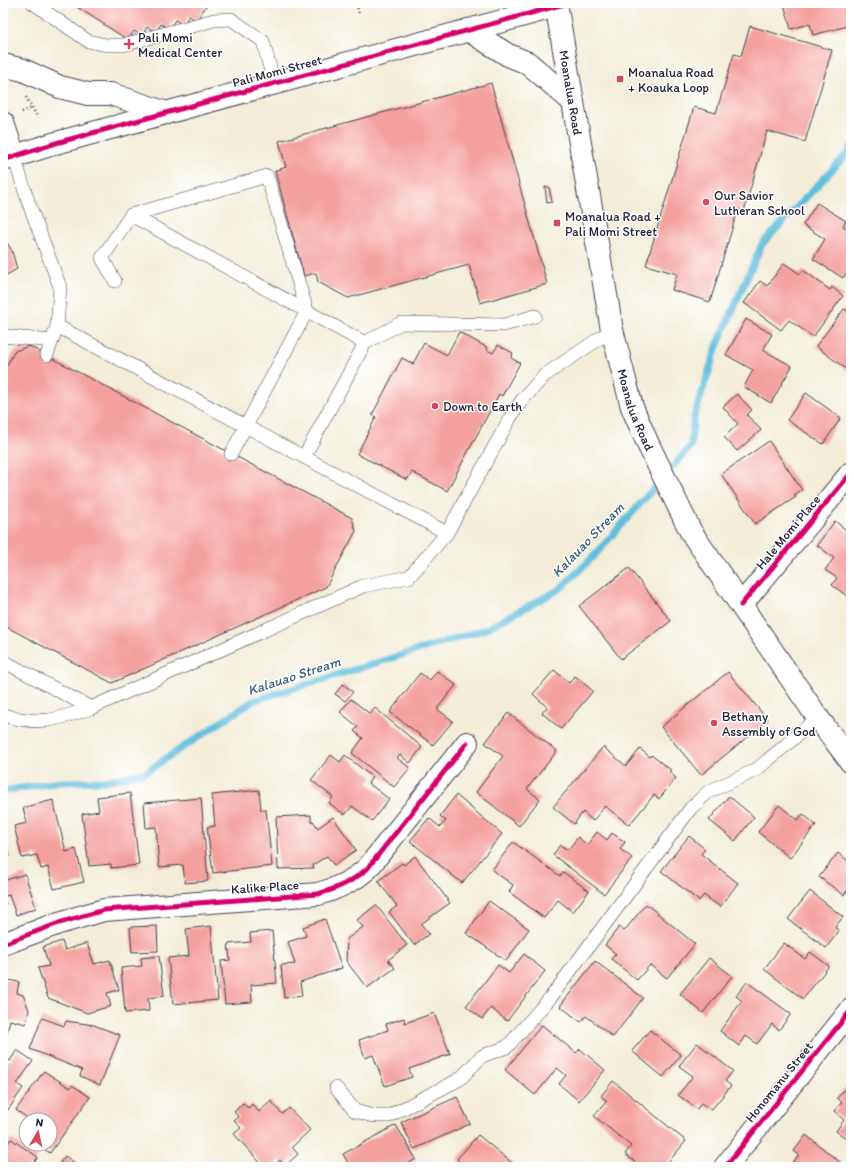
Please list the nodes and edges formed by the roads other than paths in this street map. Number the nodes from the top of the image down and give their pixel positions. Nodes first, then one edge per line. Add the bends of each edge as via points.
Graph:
1 (33, 3) edge
2 (560, 4) edge
3 (468, 30) junction
4 (3, 65) edge
5 (274, 83) junction
6 (573, 102) junction
7 (166, 112) junction
8 (12, 117) edge
9 (8, 158) edge
10 (131, 215) junction
11 (115, 281) dead end
12 (307, 312) junction
13 (535, 316) dead end
14 (57, 326) junction
15 (612, 330) junction
16 (3, 336) edge
17 (52, 341) junction
18 (365, 343) junction
19 (47, 356) dead end
20 (246, 426) junction
21 (231, 454) dead end
22 (304, 457) junction
23 (851, 473) edge
24 (447, 533) junction
25 (741, 605) junction
26 (3, 661) edge
27 (91, 708) junction
28 (3, 715) edge
29 (818, 718) junction
30 (468, 743) dead end
31 (851, 762) edge
32 (3, 944) edge
33 (851, 1010) edge
34 (336, 1088) dead end
35 (725, 1167) edge

1 - 5 lane via 88,41 106,45 123,44 214,20 231,19 263,41
2 - 3 street, Pali Momi Street
2 - 6 street, Moanalua Road
3 - 5 street, Pali Momi Street
3 - 6 street via 508,55 528,63
4 - 7 street via 23,70 60,87 88,94 111,94
5 - 7 street, Pali Momi Street
6 - 15 street, Moanalua Road
7 - 9 street, Pali Momi Street
8 - 9 street
9 - 14 lane via 28,201 60,287
10 - 11 lane via 102,258
10 - 12 lane
10 - 12 lane via 267,176
12 - 18 lane
12 - 20 lane
13 - 18 lane via 504,325 401,323
14 - 17 lane
14 - 20 lane
15 - 24 lane via 545,375 522,400
15 - 25 street, Moanalua Road via 632,407 648,444 692,532
16 - 17 lane
17 - 19 lane
18 - 22 lane
20 - 21 lane
20 - 22 lane
22 - 24 lane
23 - 25 street, Hale Momi Place
24 - 27 lane via 409,577 363,586
25 - 29 street, Moanalua Road
26 - 27 lane
27 - 28 lane via 56,720 24,721
29 - 31 street, Moanalua Road
29 - 34 lane via 756,770 708,792 691,808 551,998 507,1047 482,1056 460,1079 389,1116 373,1116 355,1111
30 - 32 street, Kalike Place via 367,869 334,890 318,894 104,910 59,923
33 - 35 street, Honomanu Street

